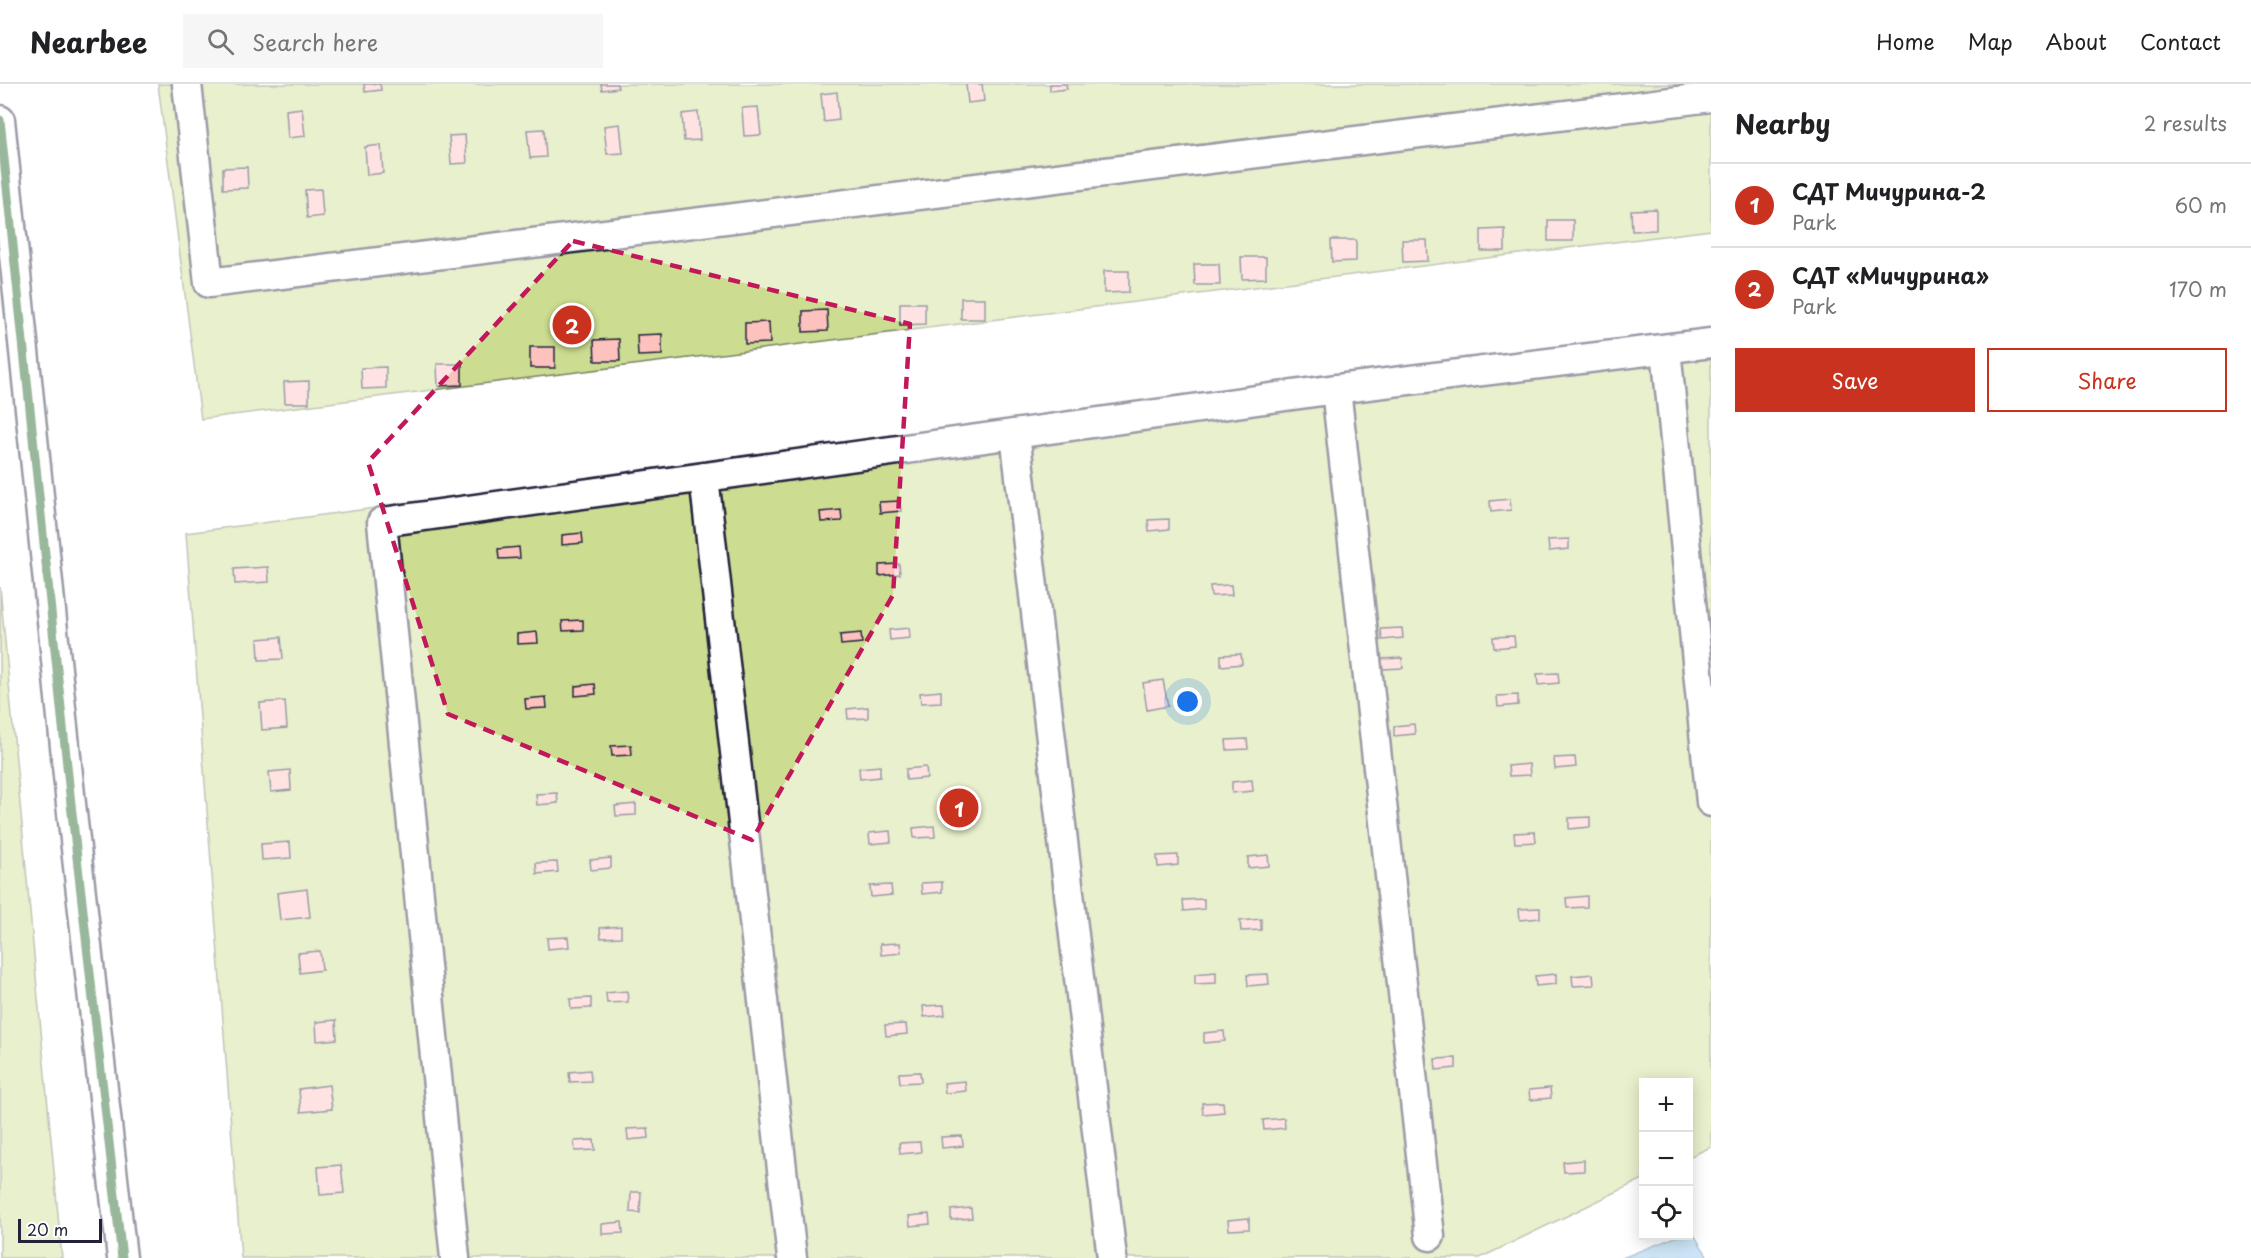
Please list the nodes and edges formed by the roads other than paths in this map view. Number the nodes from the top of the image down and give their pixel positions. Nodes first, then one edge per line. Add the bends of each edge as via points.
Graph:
1 (187, 84) edge
2 (1711, 97) edge
3 (0, 127) edge
4 (1711, 343) edge
5 (1666, 349) junction
6 (1336, 389) junction
7 (1015, 434) junction
8 (704, 477) junction
9 (1711, 802) edge
10 (1430, 1236) dead end
11 (122, 1258) edge
12 (455, 1258) edge
13 (792, 1258) edge
14 (1112, 1258) edge

1 - 2 street via 209,283
3 - 11 street
4 - 5 street
5 - 6 street
5 - 9 street
6 - 7 street
6 - 10 street
7 - 8 street
7 - 14 street
8 - 12 street via 382,522
8 - 13 street

